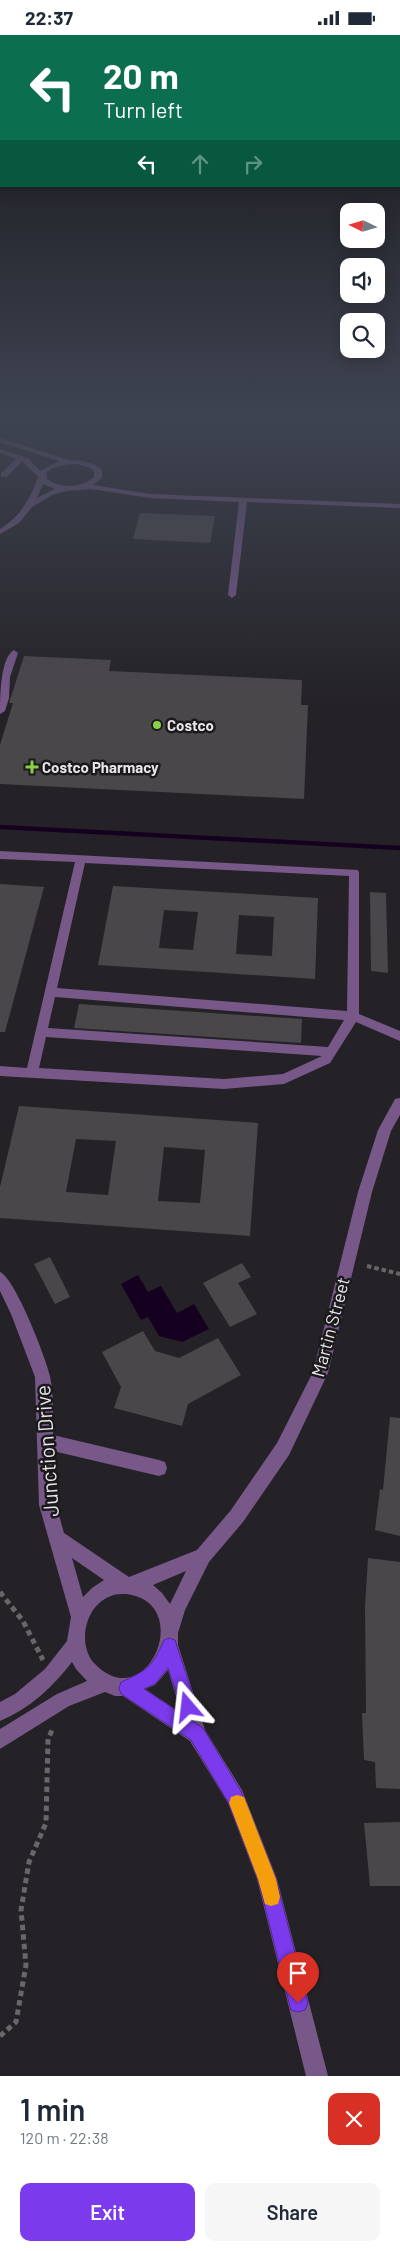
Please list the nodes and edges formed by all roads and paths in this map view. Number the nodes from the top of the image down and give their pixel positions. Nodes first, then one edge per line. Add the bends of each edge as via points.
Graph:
1 (23, 514) edge
2 (241, 514) edge
3 (0, 532) edge
4 (232, 595) dead end
5 (14, 653) dead end
6 (0, 711) edge
7 (0, 855) edge
8 (81, 858) junction
9 (50, 993) junction
10 (353, 1016) junction
11 (42, 1032) junction
12 (400, 1036) edge
13 (331, 1052) junction
14 (0, 1071) edge
15 (32, 1073) junction
16 (400, 1103) edge
17 (367, 1266) dead end
18 (400, 1274) edge
19 (0, 1279) edge
20 (46, 1441) junction
21 (159, 1468) dead end
22 (58, 1539) junction
23 (203, 1556) junction
24 (129, 1585) junction
25 (0, 1592) edge
26 (80, 1617) junction
27 (170, 1639) junction
28 (76, 1644) junction
29 (51, 1675) junction
30 (102, 1684) junction
31 (127, 1688) junction
32 (0, 1712) edge
33 (59, 1723) dead end
34 (197, 1734) junction
35 (0, 1740) edge
36 (0, 2036) edge
37 (317, 2076) edge

1 - 3 street
2 - 4 street
5 - 6 street
7 - 8 street
8 - 9 street
8 - 10 street via 354,873
9 - 10 street
9 - 11 street
10 - 12 street
10 - 13 street
11 - 13 street
11 - 15 street
13 - 15 street via 326,1060 284,1079 224,1084
14 - 15 street
16 - 23 street, Martin Street via 385,1130 365,1192 320,1373 283,1449 237,1515
17 - 18 path
19 - 20 street, Junction Drive via 12,1297 43,1379
20 - 21 street
20 - 22 street, Junction Drive via 47,1509
22 - 24 street, Junction Drive
22 - 26 street, Junction Drive
23 - 24 street, Martin Street
23 - 27 street, Martin Street via 177,1608
24 - 26 street via 107,1588 91,1600
24 - 27 street via 147,1591 159,1601 167,1615
25 - 29 path via 23,1621
26 - 28 street
27 - 31 street via 165,1658 150,1678
27 - 34 street
28 - 29 street
28 - 30 street via 80,1661
29 - 32 street via 21,1700
30 - 31 street
30 - 35 street via 63,1700
31 - 34 street
33 - 36 path via 52,1728 48,1739 46,1823 29,1862 21,1911 26,1965 16,2022
34 - 37 street via 235,1797 267,1879

